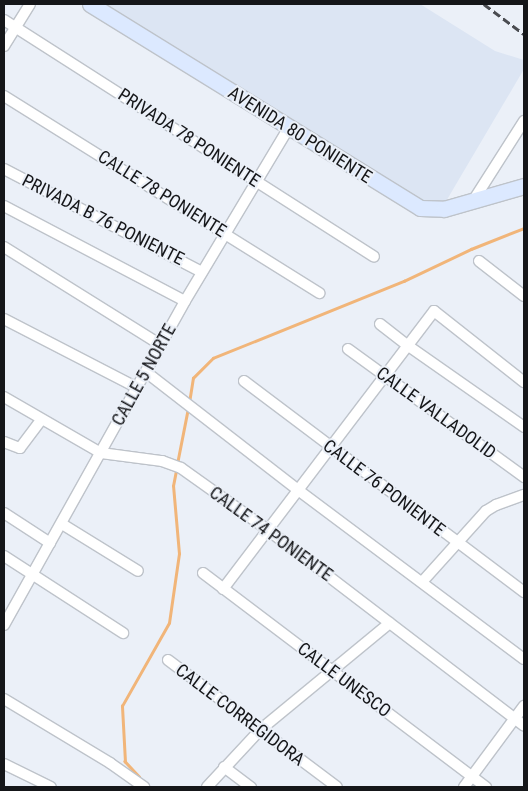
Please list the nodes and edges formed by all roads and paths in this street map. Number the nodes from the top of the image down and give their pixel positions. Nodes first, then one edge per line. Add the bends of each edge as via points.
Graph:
1 (30, 4) edge
2 (90, 4) edge
3 (4, 20) edge
4 (16, 27) junction
5 (4, 46) edge
6 (4, 96) edge
7 (524, 121) edge
8 (289, 127) junction
9 (4, 169) edge
10 (256, 181) junction
11 (524, 186) edge
12 (472, 202) junction
13 (4, 206) edge
14 (225, 233) junction
15 (4, 247) edge
16 (374, 257) dead end
17 (479, 262) dead end
18 (202, 272) junction
19 (319, 293) dead end
20 (524, 296) edge
21 (185, 301) junction
22 (4, 319) edge
23 (380, 324) dead end
24 (161, 345) junction
25 (407, 345) junction
26 (348, 349) dead end
27 (146, 372) junction
28 (384, 376) junction
29 (244, 381) dead end
30 (524, 382) edge
31 (136, 388) junction
32 (4, 397) edge
33 (41, 420) junction
34 (524, 427) edge
35 (4, 442) edge
36 (330, 447) junction
37 (101, 452) junction
38 (524, 477) edge
39 (298, 490) junction
40 (524, 495) edge
41 (4, 513) edge
42 (62, 524) junction
43 (268, 530) junction
44 (456, 542) junction
45 (50, 543) junction
46 (4, 556) edge
47 (138, 571) dead end
48 (202, 572) dead end
49 (32, 575) junction
50 (422, 582) junction
51 (223, 589) junction
52 (524, 592) edge
53 (390, 623) junction
54 (4, 625) edge
55 (124, 633) dead end
56 (524, 659) edge
57 (168, 660) dead end
58 (331, 670) junction
59 (4, 699) edge
60 (524, 706) edge
61 (515, 719) junction
62 (524, 726) edge
63 (260, 730) junction
64 (4, 764) edge
65 (224, 767) junction
66 (472, 776) junction
67 (51, 787) edge
68 (144, 787) edge
69 (207, 787) edge
70 (251, 787) edge
71 (337, 787) edge
72 (464, 787) edge
73 (486, 787) edge

1 - 4 street
2 - 8 street, AVENIDA 80 PONIENTE
3 - 4 street, PRIVADA 78 PONIENTE
4 - 5 street
4 - 10 street, PRIVADA 78 PONIENTE
6 - 14 street, CALLE 78 PONIENTE
7 - 12 street
8 - 10 street, CALLE 5 NORTE
8 - 12 street, AVENIDA 80 PONIENTE via 420,208 444,209
9 - 18 street, PRIVADA B 76 PONIENTE
10 - 14 street, CALLE 5 NORTE
10 - 16 street, PRIVADA 78 PONIENTE
11 - 12 street, AVENIDA 80 PONIENTE
13 - 21 street
14 - 18 street, CALLE 5 NORTE
14 - 19 street, CALLE 78 PONIENTE
15 - 24 street
17 - 20 street
18 - 21 street, CALLE 5 NORTE
21 - 24 street, CALLE 5 NORTE
22 - 31 street
23 - 25 street
24 - 27 street, CALLE 5 NORTE
25 - 28 street
25 - 30 street via 434,311
25 - 34 street
26 - 28 street, CALLE VALLADOLID
27 - 31 street, CALLE 5 NORTE
27 - 39 street
28 - 36 street
28 - 38 street, CALLE VALLADOLID
29 - 36 street, CALLE 76 PONIENTE
31 - 37 street, CALLE 5 NORTE
32 - 33 street, CALLE 74 PONIENTE
33 - 35 street via 20,448
33 - 37 street, CALLE 74 PONIENTE
36 - 39 street
36 - 44 street, CALLE 76 PONIENTE
37 - 42 street, CALLE 5 NORTE
37 - 43 street, CALLE 74 PONIENTE via 171,463
39 - 43 street
39 - 50 street
40 - 44 street via 486,511
41 - 45 street
42 - 45 street, CALLE 5 NORTE
42 - 47 street
43 - 51 street
43 - 53 street, CALLE 74 PONIENTE
44 - 50 street
44 - 52 street, CALLE 76 PONIENTE
45 - 49 street, CALLE 5 NORTE
46 - 49 street
48 - 51 street, CALLE UNESCO
49 - 54 street, CALLE 5 NORTE
49 - 55 street
50 - 56 street
51 - 58 street, CALLE UNESCO
53 - 58 street
53 - 61 street, CALLE 74 PONIENTE
57 - 63 street, CALLE CORREGIDORA
58 - 63 street
58 - 66 street, CALLE UNESCO
59 - 68 street
60 - 61 street
61 - 62 street, CALLE 74 PONIENTE
61 - 66 street
63 - 65 street
63 - 71 street, CALLE CORREGIDORA
64 - 67 street
65 - 69 street
65 - 70 street
66 - 72 street
66 - 73 street, CALLE UNESCO

